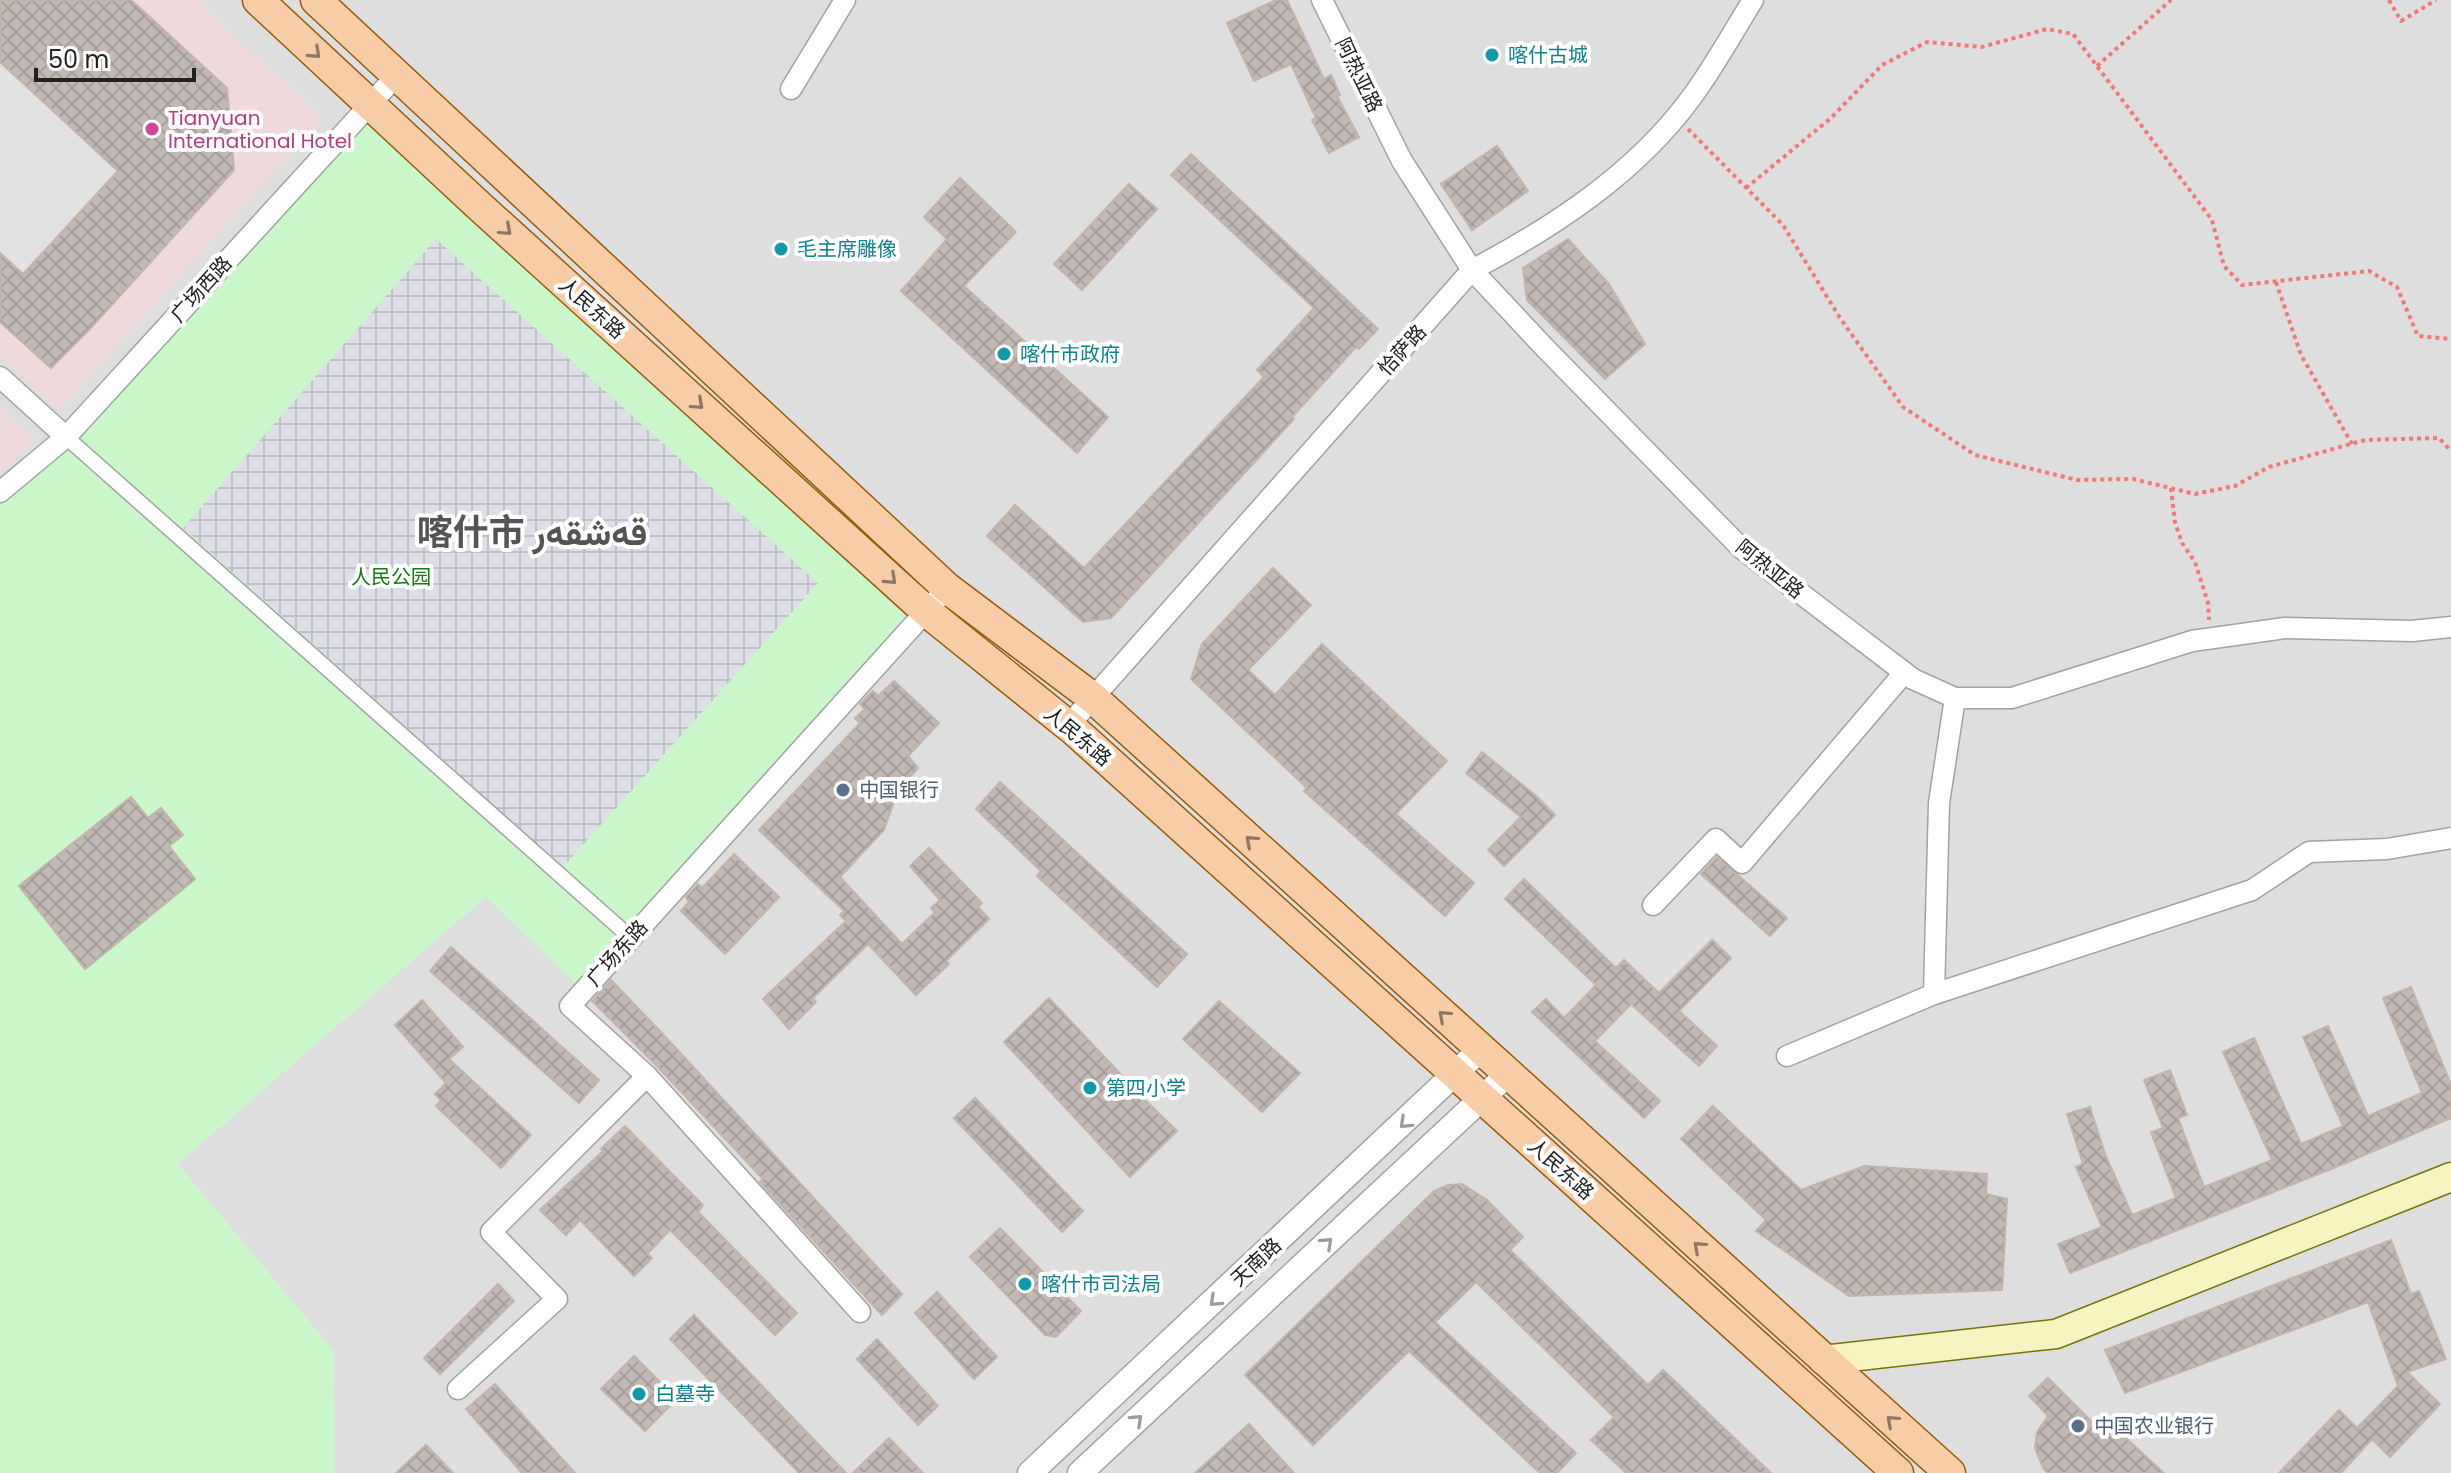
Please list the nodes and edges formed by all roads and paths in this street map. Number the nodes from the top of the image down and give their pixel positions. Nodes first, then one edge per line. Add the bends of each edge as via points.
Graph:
1 (258, 0) edge
2 (316, 0) edge
3 (845, 0) edge
4 (1322, 0) edge
5 (1753, 0) edge
6 (2171, 0) edge
7 (2389, 0) edge
8 (2436, 0) edge
9 (2097, 66) junction
10 (397, 75) junction
11 (791, 89) dead end
12 (369, 104) junction
13 (1675, 116) junction
14 (1746, 188) junction
15 (1472, 270) junction
16 (2276, 282) junction
17 (2451, 339) edge
18 (0, 377) edge
19 (66, 437) junction
20 (2352, 444) junction
21 (2451, 451) edge
22 (2171, 488) junction
23 (0, 492) edge
24 (947, 588) junction
25 (926, 611) junction
26 (2451, 627) edge
27 (2210, 639) junction
28 (1904, 673) junction
29 (1093, 698) junction
30 (1955, 698) junction
31 (1068, 726) junction
32 (2451, 838) edge
33 (1653, 905) dead end
34 (631, 938) junction
35 (1934, 994) junction
36 (1481, 1049) junction
37 (1787, 1056) dead end
38 (1508, 1074) junction
39 (1456, 1075) junction
40 (647, 1076) junction
41 (1483, 1098) junction
42 (2451, 1177) edge
43 (860, 1312) dead end
44 (1823, 1360) junction
45 (458, 1389) dead end
46 (1030, 1473) edge
47 (1080, 1473) edge
48 (1898, 1473) edge
49 (1950, 1473) edge

1 -> 12 main road, 人民东路
2 - 10 main road, 人民东路
3 - 11 street
4 - 15 street, 阿热亚路 via 1402,161
5 - 13 street, 恰萨路
6 - 9 path
7 - 8 path via 2401,21
9 - 14 path via 2073,34 2047,29 1982,47 1927,42 1882,65 1831,118
9 - 16 path via 2212,220 2224,266 2242,285
10 - 12 street, 广场西路
10 - 24 main road, 人民东路
12 - 19 street, 广场西路
12 -> 25 main road, 人民东路
13 - 14 path
13 - 15 street, 恰萨路 via 1638,157 1573,210
14 - 22 path via 1783,225 1903,407 1975,455 2077,480 2133,479
15 - 28 street, 阿热亚路 via 1741,548
15 - 29 street, 恰萨路
16 - 17 path via 2369,271 2397,287 2418,336
16 - 20 path via 2301,355
18 - 19 street
19 - 23 street, 广场西路
19 - 34 street
20 - 21 path via 2439,438
20 - 22 path via 2269,467 2235,486 2195,494
22 - 27 path via 2175,522 2208,603
24 - 25 street, 广场东路
24 - 29 main road, 人民东路
25 - 31 main road, 人民东路
25 - 34 street, 广场东路
26 - 27 street, 阿热亚路 via 2285,628
27 - 30 street, 阿热亚路 via 2012,698
28 - 30 street, 阿热亚路
28 - 33 street via 1742,863 1716,839
29 - 31 street, 恰萨路
36 -> 29 main road, 人民东路
30 - 35 street via 1939,803
31 - 39 main road, 人民东路
32 - 35 street via 2387,849 2309,852 2252,890
34 - 40 street, 广场东路 via 570,1006
35 - 37 street
36 - 38 main road, 人民东路
36 - 39 street, 天南路
38 - 41 street, 天南路
44 -> 38 main road, 人民东路
39 - 41 main road, 人民东路
39 -> 46 street, 天南路
40 - 43 street, 广场东路
40 - 45 street via 491,1232 557,1299
47 -> 41 street, 天南路
41 - 48 main road, 人民东路
42 - 44 main road via 2056,1334
49 -> 44 main road, 人民东路

